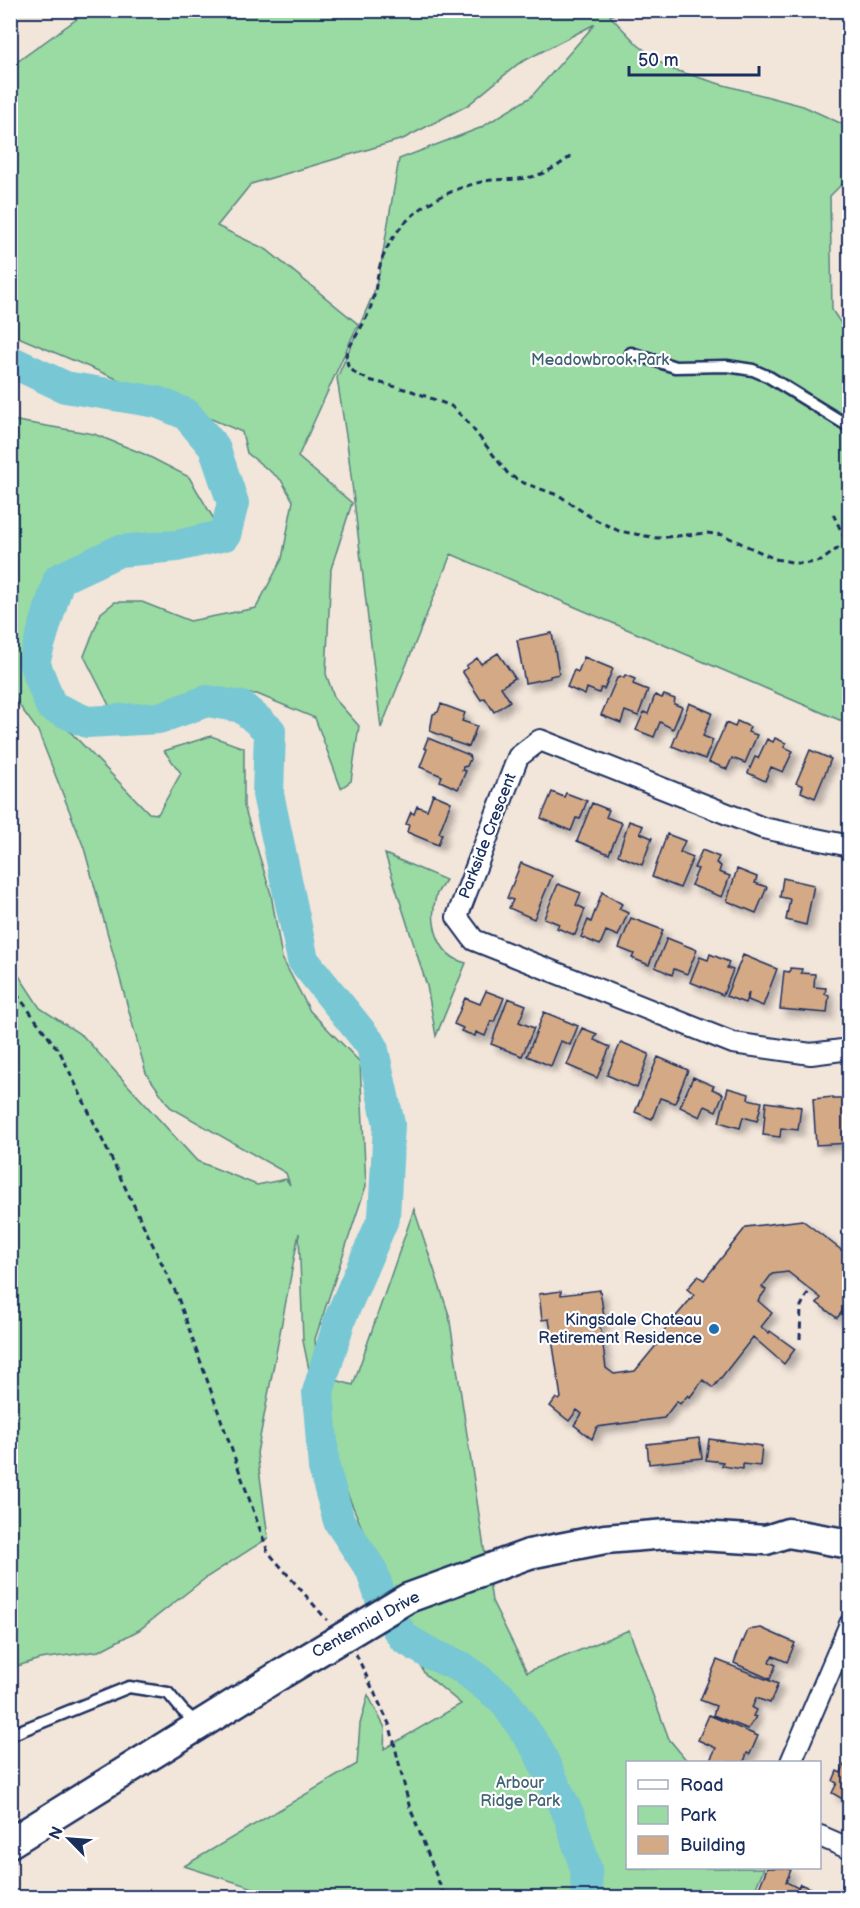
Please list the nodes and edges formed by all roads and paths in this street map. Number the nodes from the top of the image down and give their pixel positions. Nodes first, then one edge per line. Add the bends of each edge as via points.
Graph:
1 (571, 156) dead end
2 (631, 353) dead end
3 (849, 426) edge
4 (833, 514) dead end
5 (848, 540) edge
6 (849, 846) edge
7 (10, 985) edge
8 (849, 1048) edge
9 (809, 1291) dead end
10 (800, 1339) dead end
11 (766, 1540) junction
12 (849, 1544) edge
13 (849, 1562) edge
14 (328, 1622) dead end
15 (849, 1625) edge
16 (351, 1648) dead end
17 (200, 1725) junction
18 (10, 1735) edge
19 (791, 1761) edge
20 (821, 1837) edge
21 (10, 1843) edge
22 (849, 1849) edge
23 (445, 1898) edge

1 - 5 path via 545,173 485,181 459,190 429,203 407,219 382,258 371,307 346,355 351,370 369,380 451,406 509,475 560,496 619,531 657,538 723,535 781,561 803,564 821,561
2 - 3 lane via 675,367 753,370
4 - 5 path
6 - 8 street, Parkside Crescent via 763,828 540,741 518,757 457,917 474,940 733,1043 811,1054
7 - 14 path via 61,1054 177,1295 268,1552
9 - 10 path via 802,1303
11 - 12 main road, Centennial Drive via 788,1533
11 - 13 main road, Centennial Drive via 787,1550
11 - 17 main road, Centennial Drive, bridge via 667,1534 605,1539 529,1554 408,1598
15 - 19 street
16 - 23 path via 359,1657 390,1726 409,1805
17 - 18 lane via 168,1693 129,1688
17 - 21 main road, Centennial Drive
20 - 22 street

